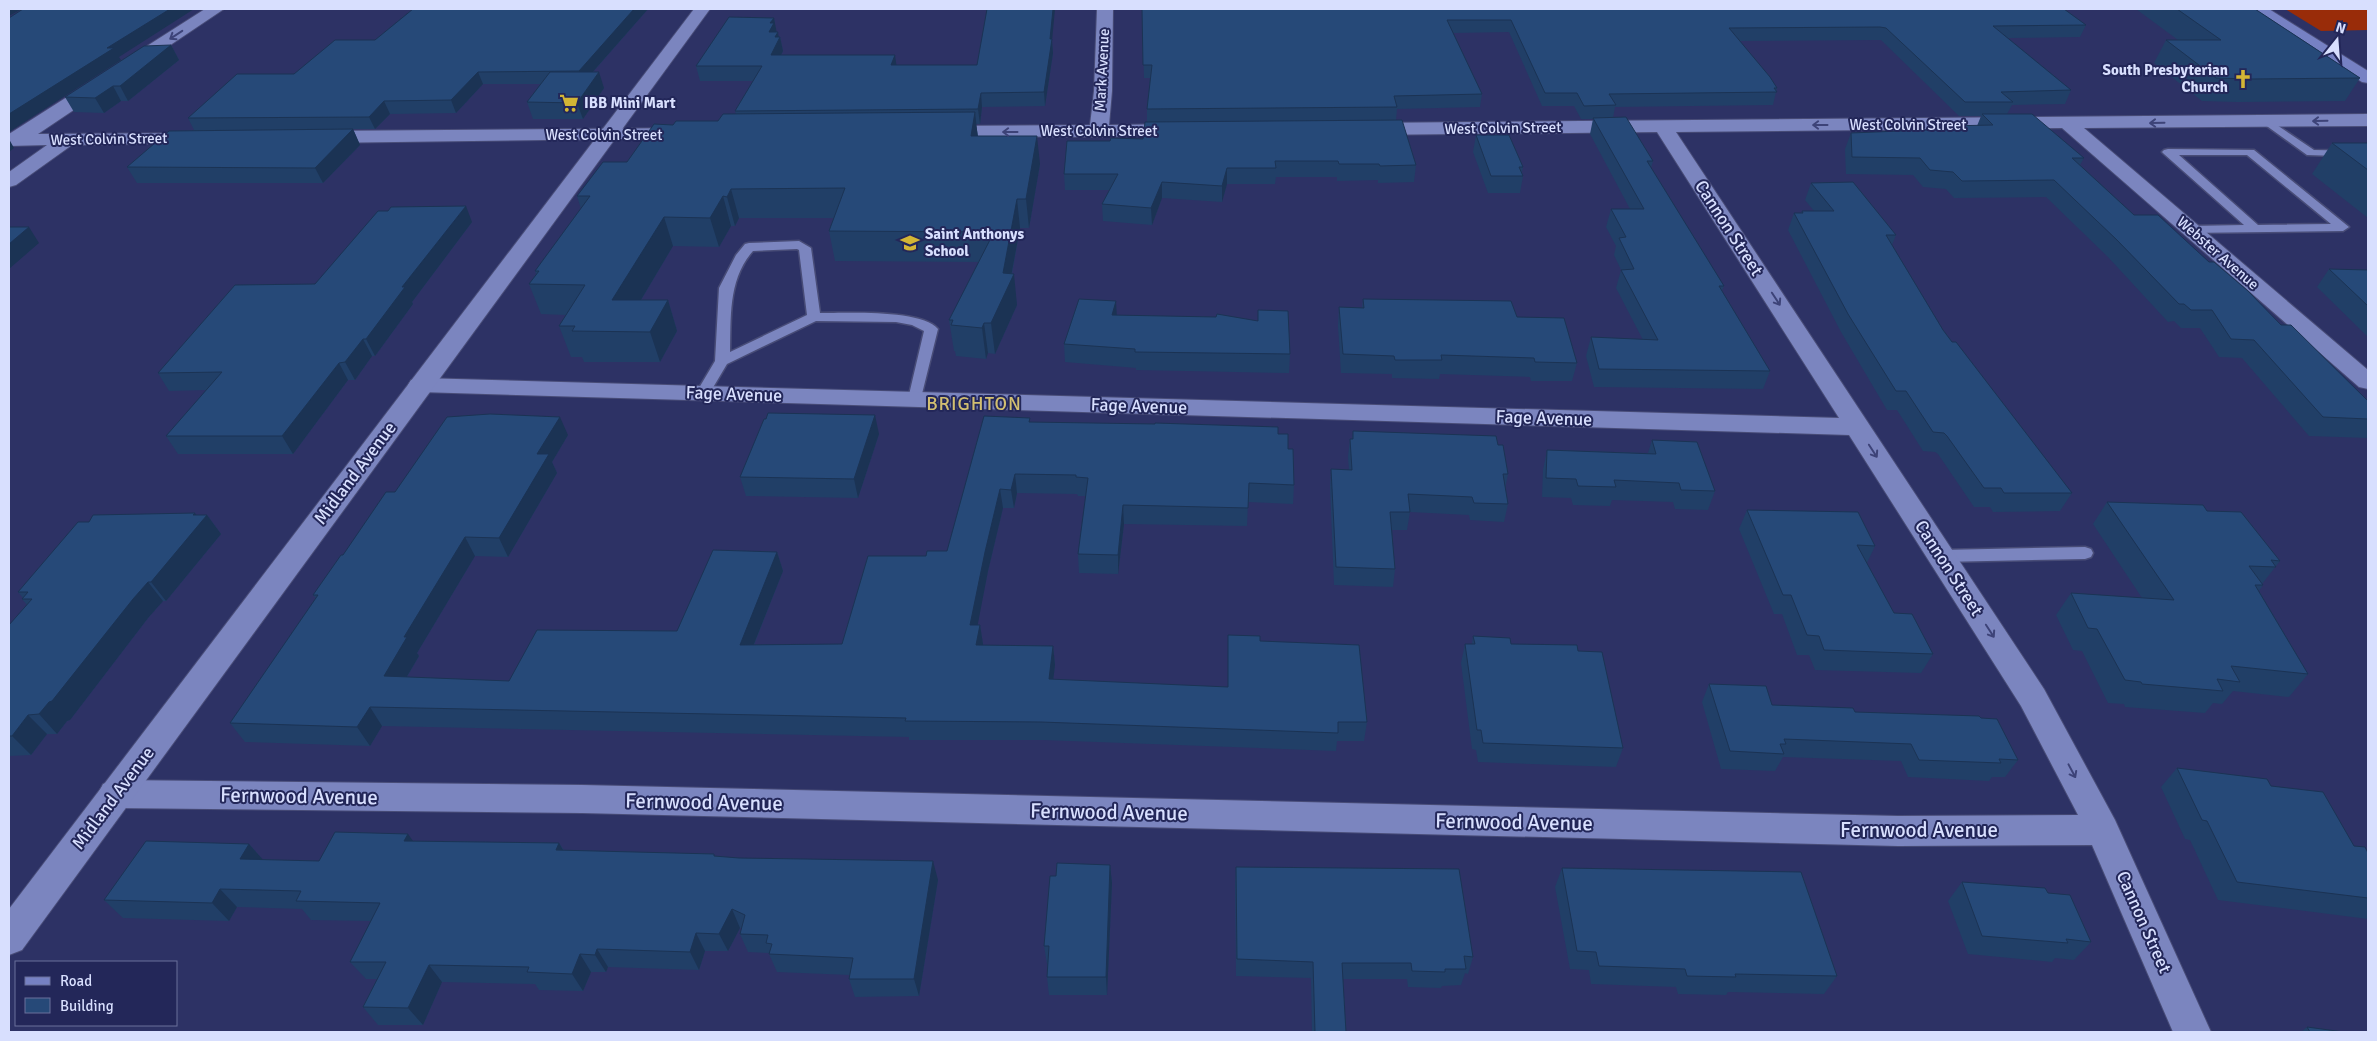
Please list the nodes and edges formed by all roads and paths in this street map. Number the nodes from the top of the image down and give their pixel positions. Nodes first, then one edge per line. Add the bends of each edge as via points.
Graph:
1 (216, 9) edge
2 (702, 9) edge
3 (1105, 9) edge
4 (2258, 9) edge
5 (2368, 78) edge
6 (2368, 120) edge
7 (2268, 122) junction
8 (2068, 124) junction
9 (1664, 126) junction
10 (1346, 129) edge
11 (1198, 130) edge
12 (1099, 131) junction
13 (922, 132) edge
14 (706, 134) edge
15 (608, 135) junction
16 (214, 138) edge
17 (303, 138) edge
18 (12, 140) edge
19 (66, 140) junction
20 (2368, 154) edge
21 (9, 182) edge
22 (2254, 228) junction
23 (2191, 230) junction
24 (814, 317) junction
25 (722, 361) junction
26 (2368, 382) edge
27 (420, 385) junction
28 (703, 393) junction
29 (914, 399) junction
30 (1858, 427) junction
31 (2085, 553) dead end
32 (1942, 556) junction
33 (116, 794) junction
34 (2103, 830) junction
35 (9, 938) edge
36 (2192, 1032) edge

1 -> 18 street
2 - 15 street, Midland Avenue
3 - 12 street, Mark Avenue
4 - 5 main road
6 -> 7 street, West Colvin Street
7 -> 8 street, West Colvin Street
7 - 20 lane via 2311,153
8 -> 9 street, West Colvin Street
8 - 23 street, Webster Avenue
9 - 10 street, West Colvin Street
9 -> 30 street, Cannon Street
11 - 12 street, West Colvin Street
12 -> 13 street, West Colvin Street
14 - 15 street, West Colvin Street
15 - 17 street, West Colvin Street
15 - 27 street, Midland Avenue
16 - 19 street, West Colvin Street
18 - 19 street, West Colvin Street
19 - 21 street
22 - 22 lane via 2343,227 2250,152 2168,152
22 - 23 lane
23 - 26 street, Webster Avenue
24 - 25 lane
24 - 25 lane via 805,248 799,245 748,247 726,288
24 - 29 lane via 896,318 930,329
25 - 28 lane
27 - 28 street, Fage Avenue
27 - 33 street, Midland Avenue
28 - 29 street, Fage Avenue
29 - 30 street, Fage Avenue
30 -> 32 street, Cannon Street
31 - 32 lane
32 -> 34 street, Cannon Street via 2034,698
33 - 34 street, Fernwood Avenue via 582,799 1898,831
33 - 35 street, Midland Avenue
34 - 36 street, Cannon Street

